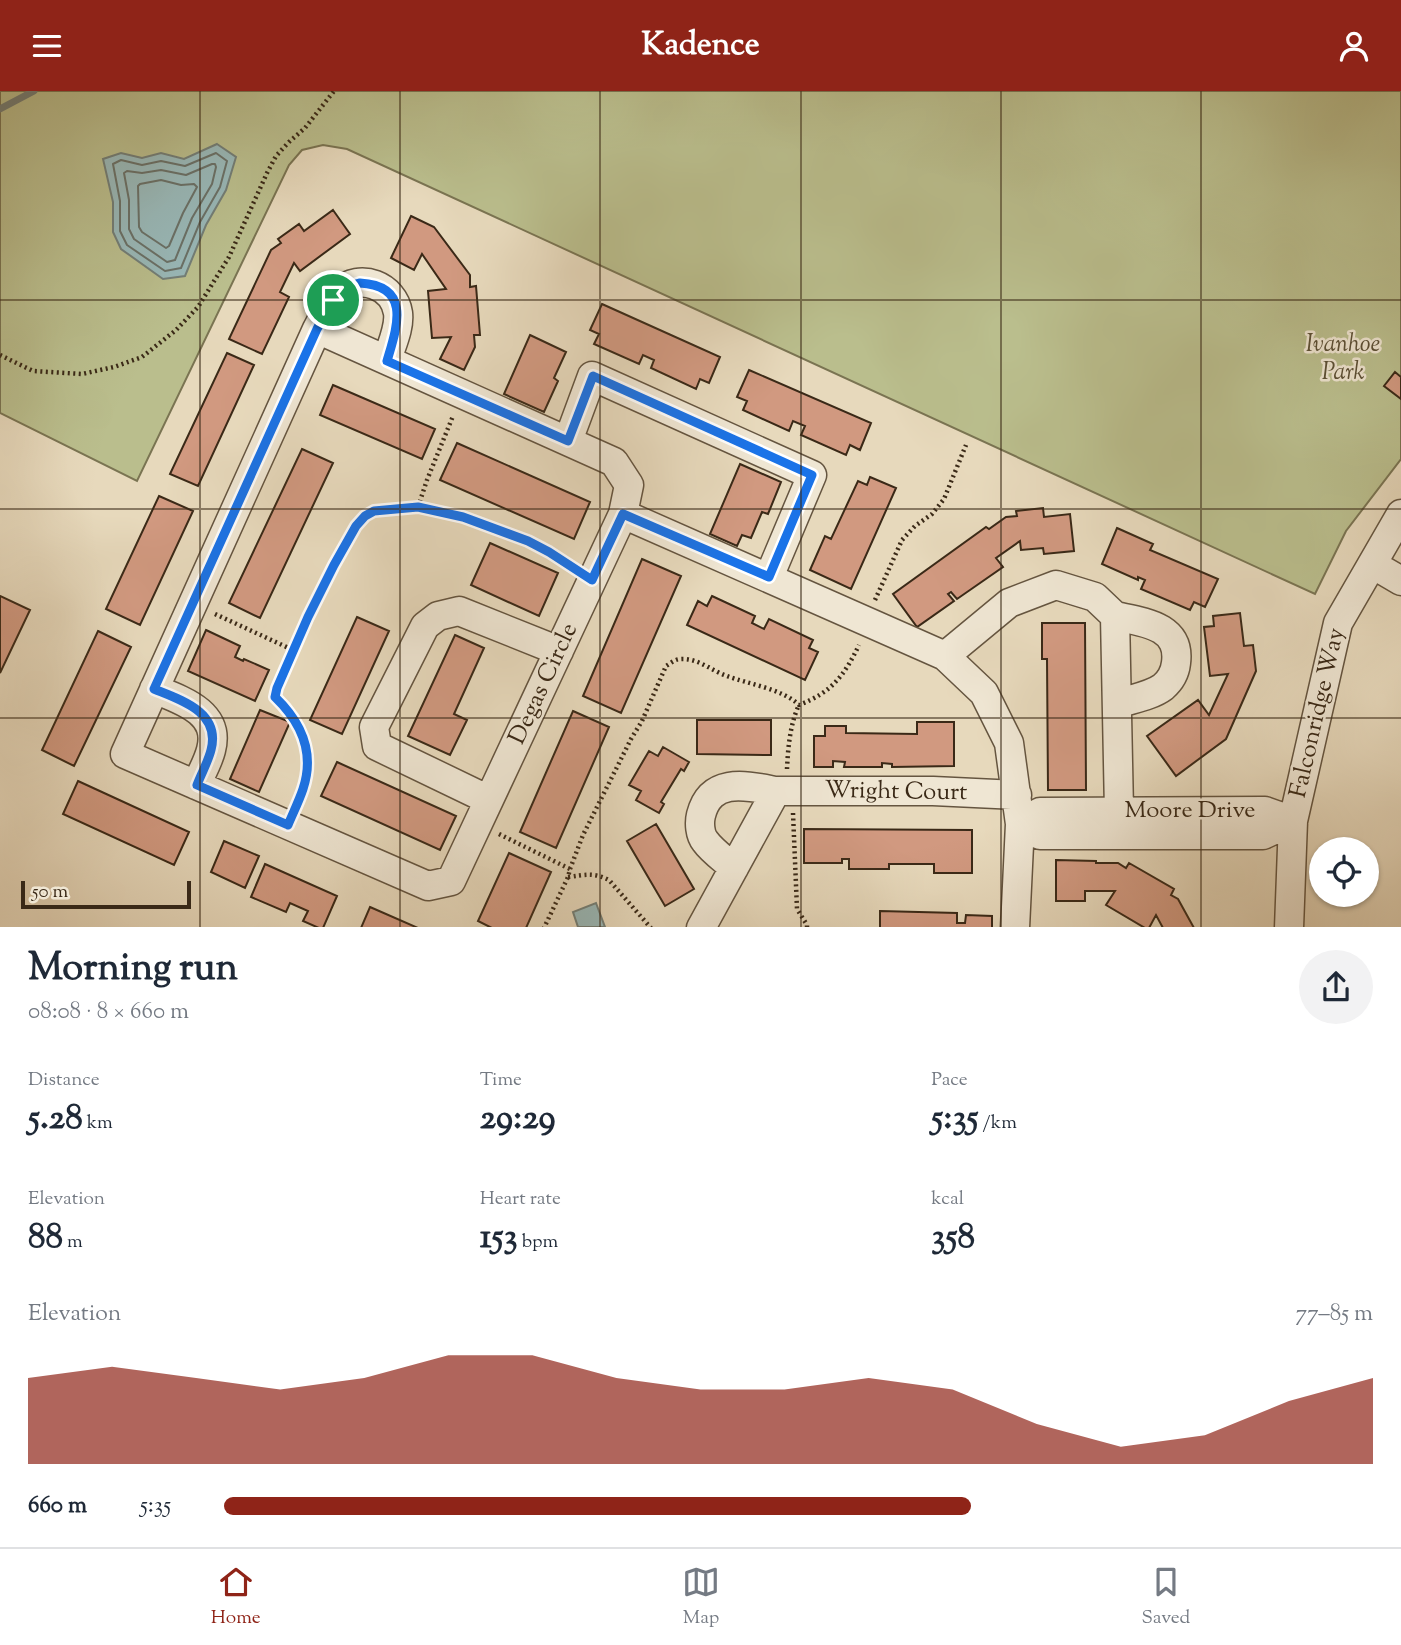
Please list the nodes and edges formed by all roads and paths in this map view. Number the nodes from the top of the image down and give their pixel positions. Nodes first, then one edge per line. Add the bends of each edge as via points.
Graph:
1 (334, 91) edge
2 (317, 329) junction
3 (0, 355) edge
4 (387, 361) junction
5 (463, 395) junction
6 (568, 441) junction
7 (966, 445) dead end
8 (418, 507) junction
9 (623, 514) junction
10 (1401, 514) edge
11 (1372, 564) junction
12 (769, 577) junction
13 (592, 580) junction
14 (1401, 581) edge
15 (193, 603) junction
16 (1115, 616) junction
17 (868, 621) junction
18 (293, 650) junction
19 (559, 651) junction
20 (946, 656) junction
21 (154, 689) junction
22 (1117, 704) junction
23 (799, 705) junction
24 (197, 785) junction
25 (785, 791) junction
26 (1017, 795) junction
27 (1119, 811) junction
28 (484, 812) junction
29 (1293, 821) junction
30 (1020, 824) junction
31 (288, 825) junction
32 (734, 868) junction
33 (570, 869) junction
34 (568, 877) junction
35 (544, 927) edge
36 (651, 927) edge
37 (701, 927) edge
38 (807, 927) edge
39 (1015, 927) edge
40 (1289, 927) edge

1 - 3 path via 276,156 222,269 198,307 142,357 82,374 33,371
2 - 4 street, Degas Circle
2 - 4 street, Degas Circle via 333,300 349,285 371,283 382,288 396,305 398,316
2 - 15 street, Degas Circle
4 - 5 street, Degas Circle
5 - 6 street, Degas Circle
5 - 8 path
6 - 9 street, Degas Circle via 614,462 629,485
6 - 12 street via 593,376 812,475
7 - 17 path via 944,499 902,540
8 - 13 path via 463,517 528,541
8 - 18 path via 374,511 356,526
9 - 12 street
9 - 13 street, Degas Circle
10 - 11 street, Falconridge Way
11 - 14 street
11 - 29 street, Falconridge Way via 1338,623
12 - 17 street
13 - 19 street, Degas Circle
15 - 18 path
15 - 21 street, Degas Circle
16 - 20 street via 1095,597 1056,585 1009,603
16 - 22 street
16 - 22 street via 1160,628 1169,636 1176,657 1163,687
17 - 20 street
17 - 23 path via 840,678
18 - 31 path via 275,697 304,735 307,758 304,786
19 - 28 street, Degas Circle
19 - 28 street via 459,611 438,616 425,626 374,727 377,746
20 - 26 street via 984,693 1009,743
21 - 24 street via 198,709 210,728 211,750
21 - 24 street, Degas Circle via 124,754
22 - 27 street
23 - 25 path
23 - 33 path via 707,666 673,660 593,814
24 - 31 street, Degas Circle
25 - 26 street, Wright Court
25 - 32 street
25 - 32 street, Wright Court via 727,786 706,802 700,828 704,840
25 - 38 path via 793,826 797,909
26 - 30 street
27 - 29 street, Moore Drive via 1265,811
27 - 30 street, Moore Drive via 1040,812
28 - 31 street, Degas Circle via 452,881 428,886
28 - 33 path
29 - 30 street, Moore Drive via 1264,835 1040,835
29 - 40 street, Falconridge Way
30 - 39 street
32 - 37 street
33 - 34 path
34 - 35 path
34 - 36 path via 592,874 609,880

